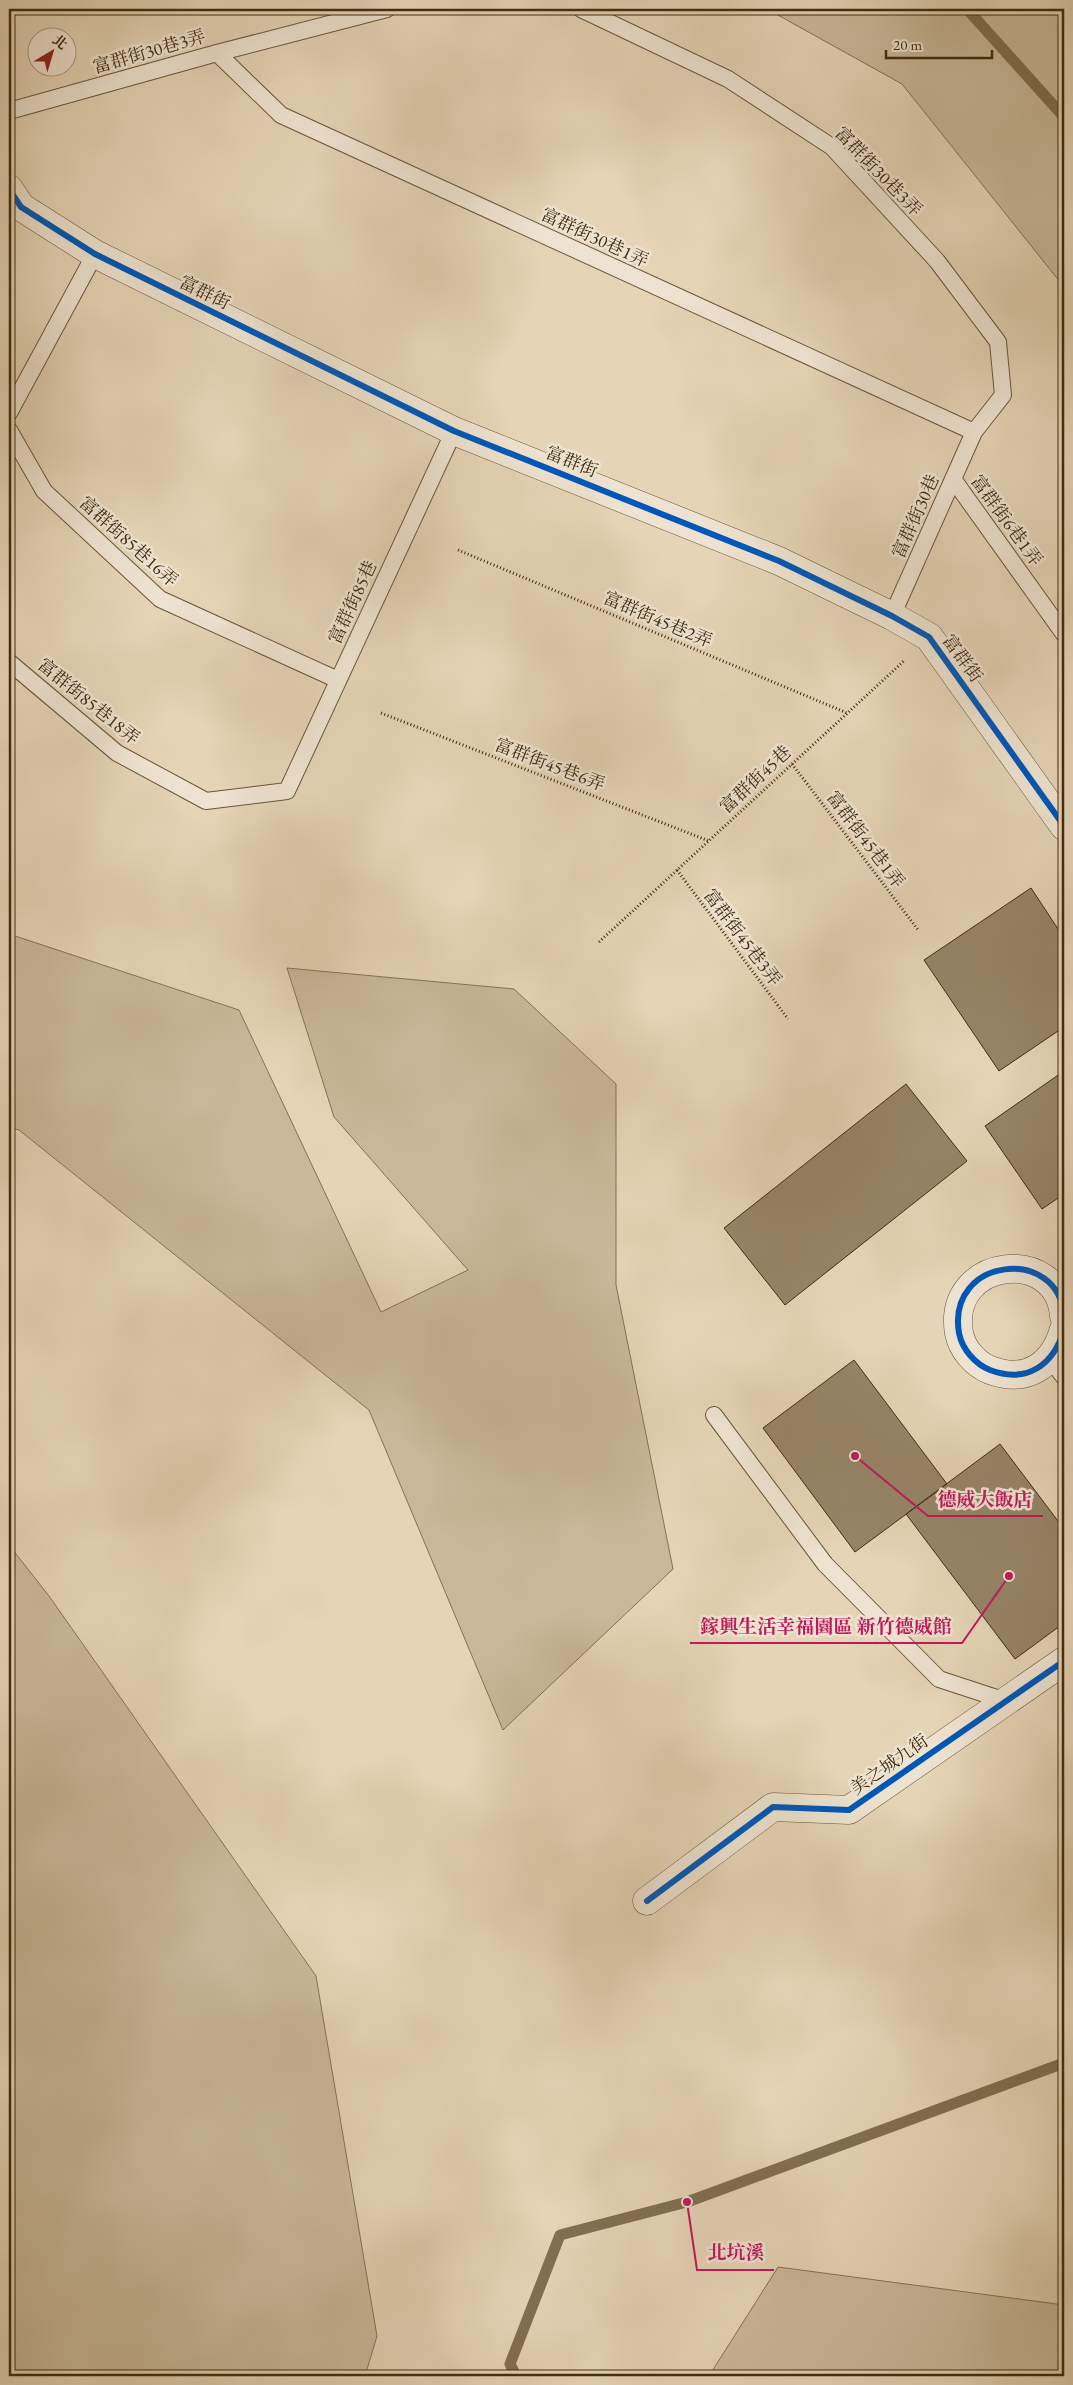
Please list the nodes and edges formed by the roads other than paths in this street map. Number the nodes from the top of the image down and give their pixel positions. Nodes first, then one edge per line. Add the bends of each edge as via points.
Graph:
1 (387, 9) edge
2 (581, 9) edge
3 (217, 53) junction
4 (9, 111) edge
5 (9, 189) edge
6 (95, 254) junction
7 (9, 413) edge
8 (9, 430) edge
9 (454, 430) junction
10 (974, 432) junction
11 (953, 479) junction
12 (892, 616) junction
13 (1064, 634) edge
14 (9, 662) edge
15 (338, 680) junction
16 (287, 791) joint
17 (1064, 826) edge
18 (1062, 1298) edge
19 (1064, 1329) edge
20 (1057, 1368) edge
21 (714, 1416) dead end
22 (1064, 1661) edge
23 (1006, 1701) junction
24 (648, 1901) dead end

1 - 3 lane, 富群街30巷3弄
2 - 10 lane, 富群街30巷3弄 via 728,79 832,147 937,261 998,342 1003,395
3 - 4 lane, 富群街30巷3弄
3 - 10 lane, 富群街30巷1弄 via 281,115
5 - 6 street, 富群街 via 21,208
6 - 7 lane
6 - 9 street, 富群街
8 - 15 lane, 富群街85巷16弄 via 44,491 160,599
9 - 12 street, 富群街 via 780,561
9 - 15 lane, 富群街85巷
10 - 11 lane, 富群街30巷
11 - 12 lane, 富群街30巷
11 - 13 lane, 富群街6巷1弄
12 - 17 street, 富群街 via 929,637
14 - 16 lane, 富群街85巷18弄 via 117,753 206,801
15 - 16 lane, 富群街85巷
18 - 20 street via 1045,1279 1029,1270 995,1270 967,1290 960,1306 958,1323 960,1340 969,1355 983,1367 1000,1374 1018,1375
19 - 20 street
21 - 23 lane via 825,1564 939,1679
22 - 23 street, 美之城九街
23 - 24 street, 美之城九街 via 849,1810 772,1807

